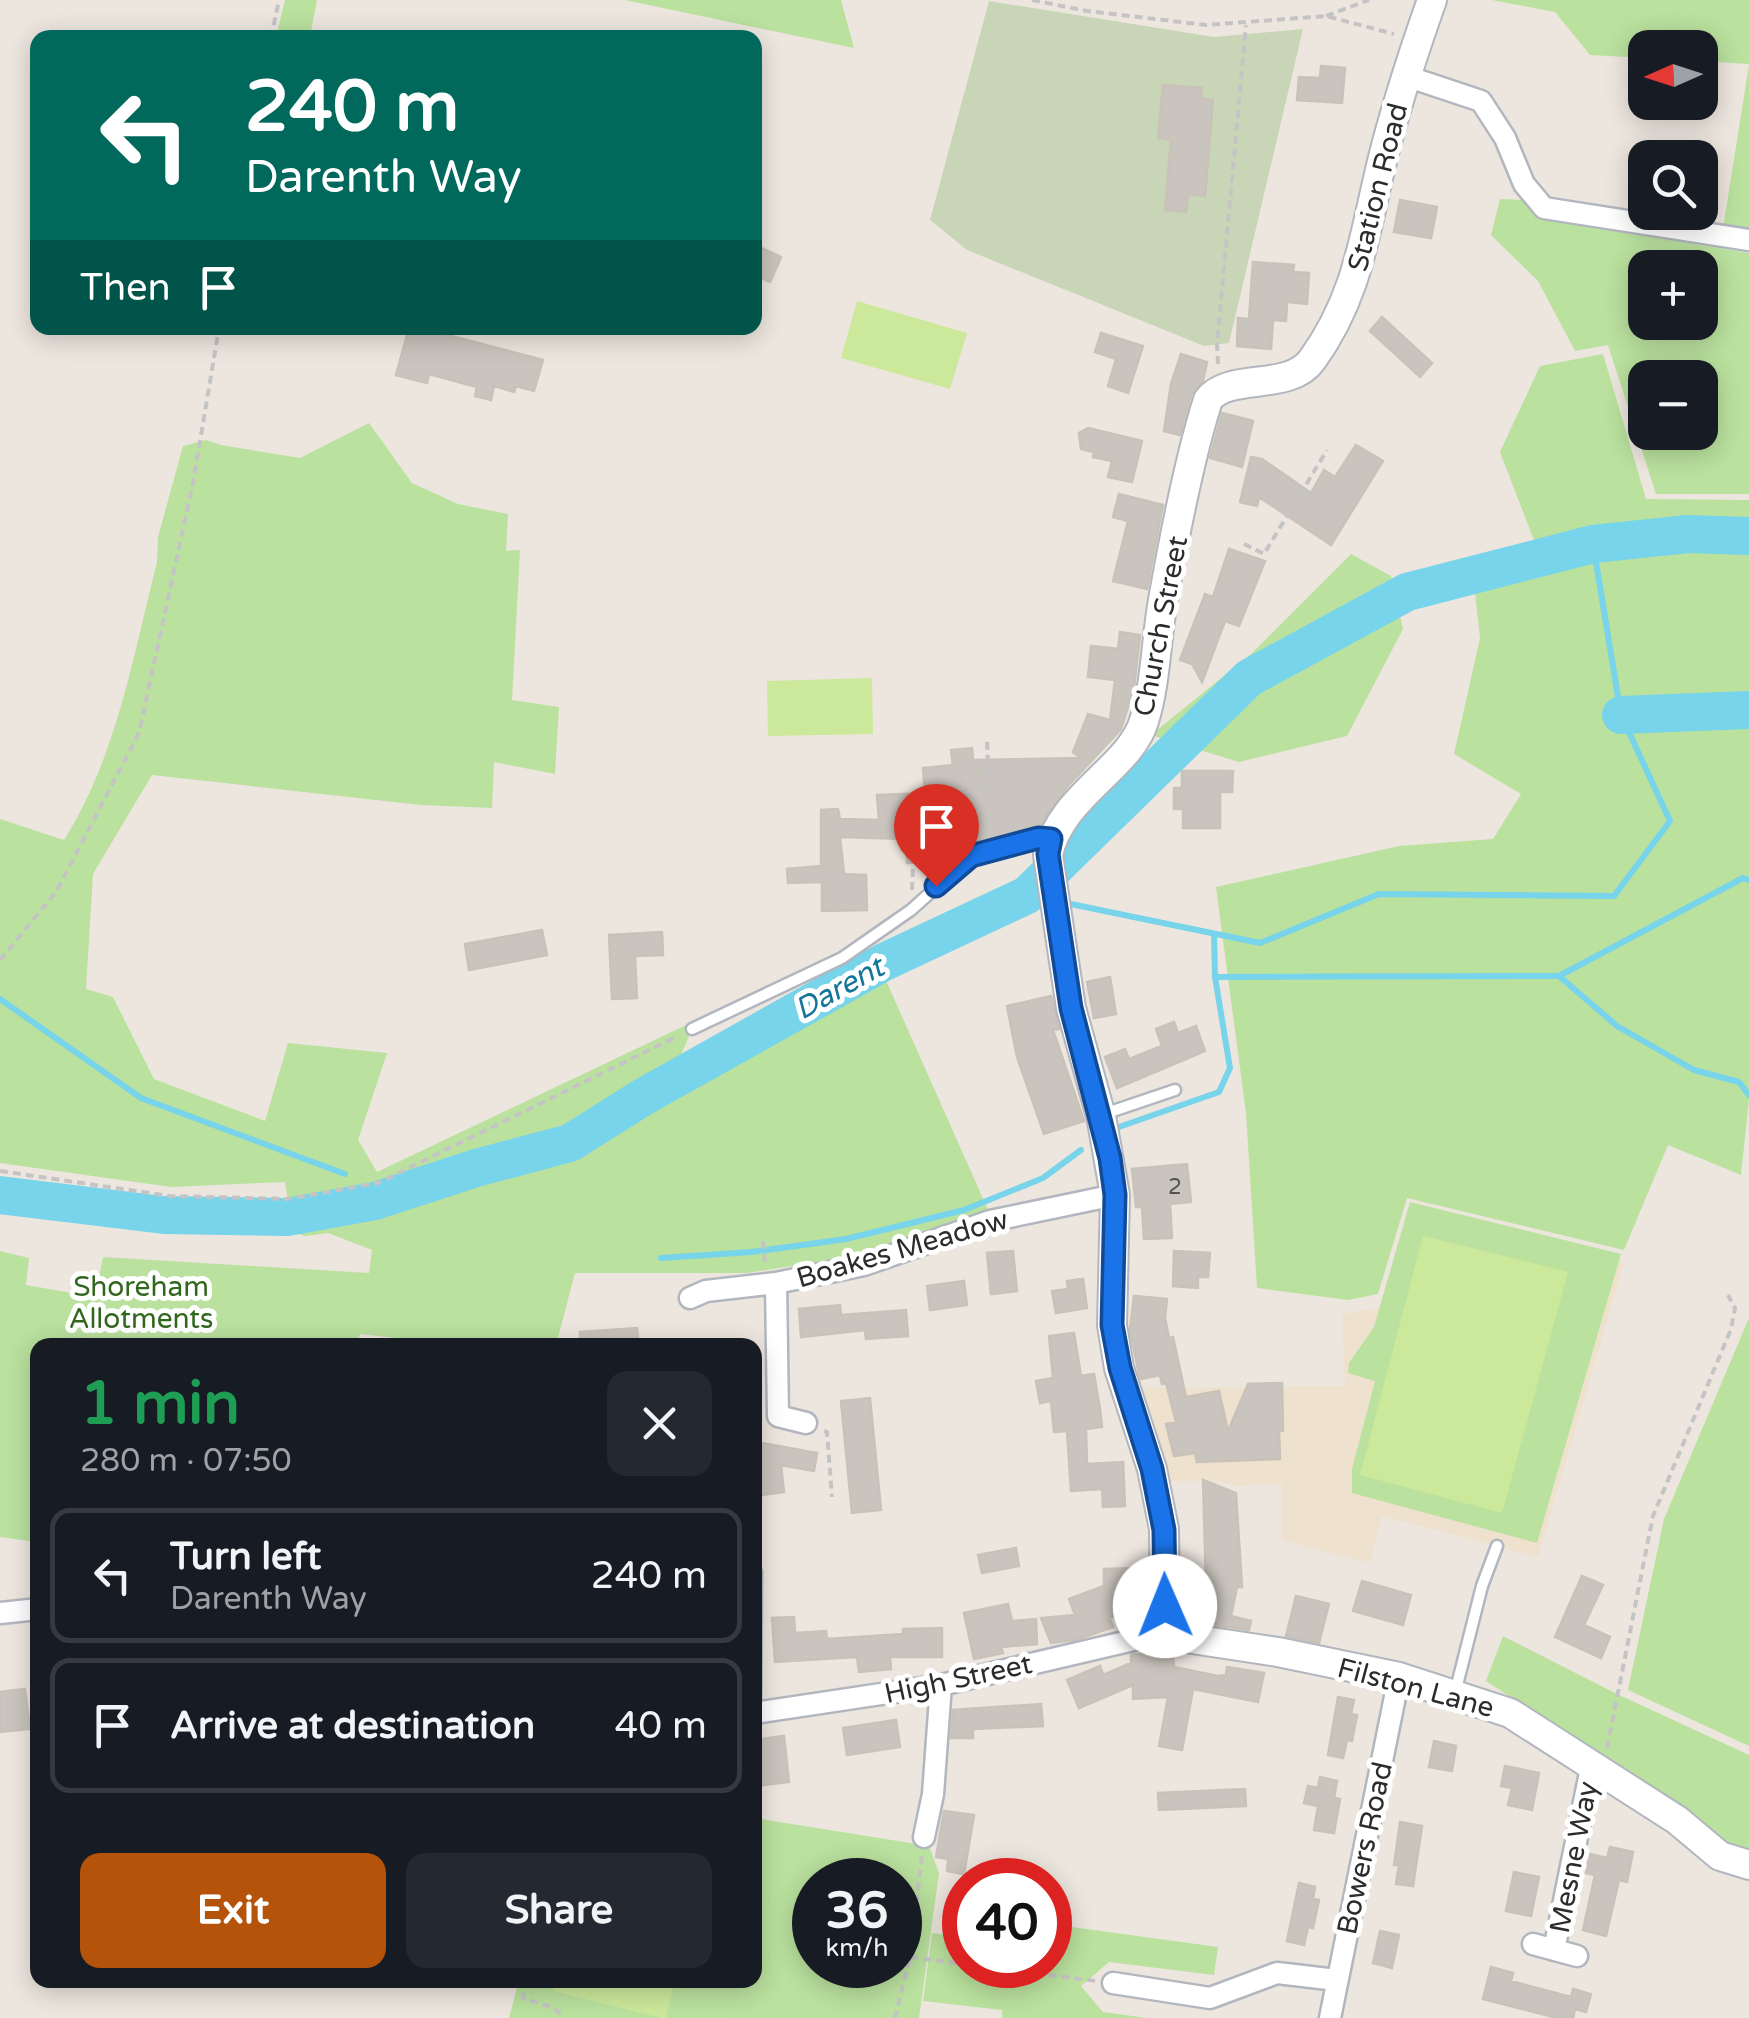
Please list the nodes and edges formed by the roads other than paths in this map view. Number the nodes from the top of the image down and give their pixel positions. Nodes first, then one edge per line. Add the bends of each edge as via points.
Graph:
1 (1432, 0) edge
2 (1406, 76) junction
3 (1749, 240) edge
4 (1237, 386) joint
5 (1049, 847) junction
6 (692, 1029) road end
7 (1175, 1090) dead end
8 (1100, 1116) junction
9 (1115, 1195) junction
10 (776, 1282) junction
11 (690, 1298) dead end
12 (806, 1423) road end
13 (1497, 1546) dead end
14 (30, 1610) edge
15 (0, 1614) edge
16 (1160, 1634) junction
17 (1399, 1678) junction
18 (942, 1685) junction
19 (1455, 1694) junction
20 (762, 1712) edge
21 (1597, 1767) junction
22 (924, 1837) road end
23 (1749, 1866) edge
24 (1577, 1956) dead end
25 (1337, 1980) junction
26 (1113, 1983) road end
27 (1330, 2018) edge

1 - 2 street, Station Road
2 - 3 street via 1481,101 1524,184 1544,208
2 - 4 street, Station Road via 1360,264 1339,314 1306,367
4 - 5 street, Church Street via 1208,400 1162,602 1144,722 1128,749 1086,789
5 - 6 lane via 1038,838 971,856 911,910 842,958
5 - 8 street via 1071,1008
7 - 8 lane
8 - 9 street
9 - 10 street, Boakes Meadow via 990,1221 864,1265
9 - 16 street via 1112,1325 1164,1530
10 - 11 street, Boakes Meadow
10 - 12 street via 778,1416
13 - 19 lane
14 - 15 street
16 - 17 street, Filston Lane
16 - 18 street, High Street
17 - 19 street, Filston Lane
17 - 25 street, Bowers Road
18 - 20 street, High Street
18 - 22 street
19 - 21 street, Filston Lane via 1510,1713
21 - 23 street, Filston Lane via 1720,1856
21 - 24 street, Mesne Way via 1543,1947
25 - 26 street via 1277,1973 1210,1998
25 - 27 street, Bowers Road

